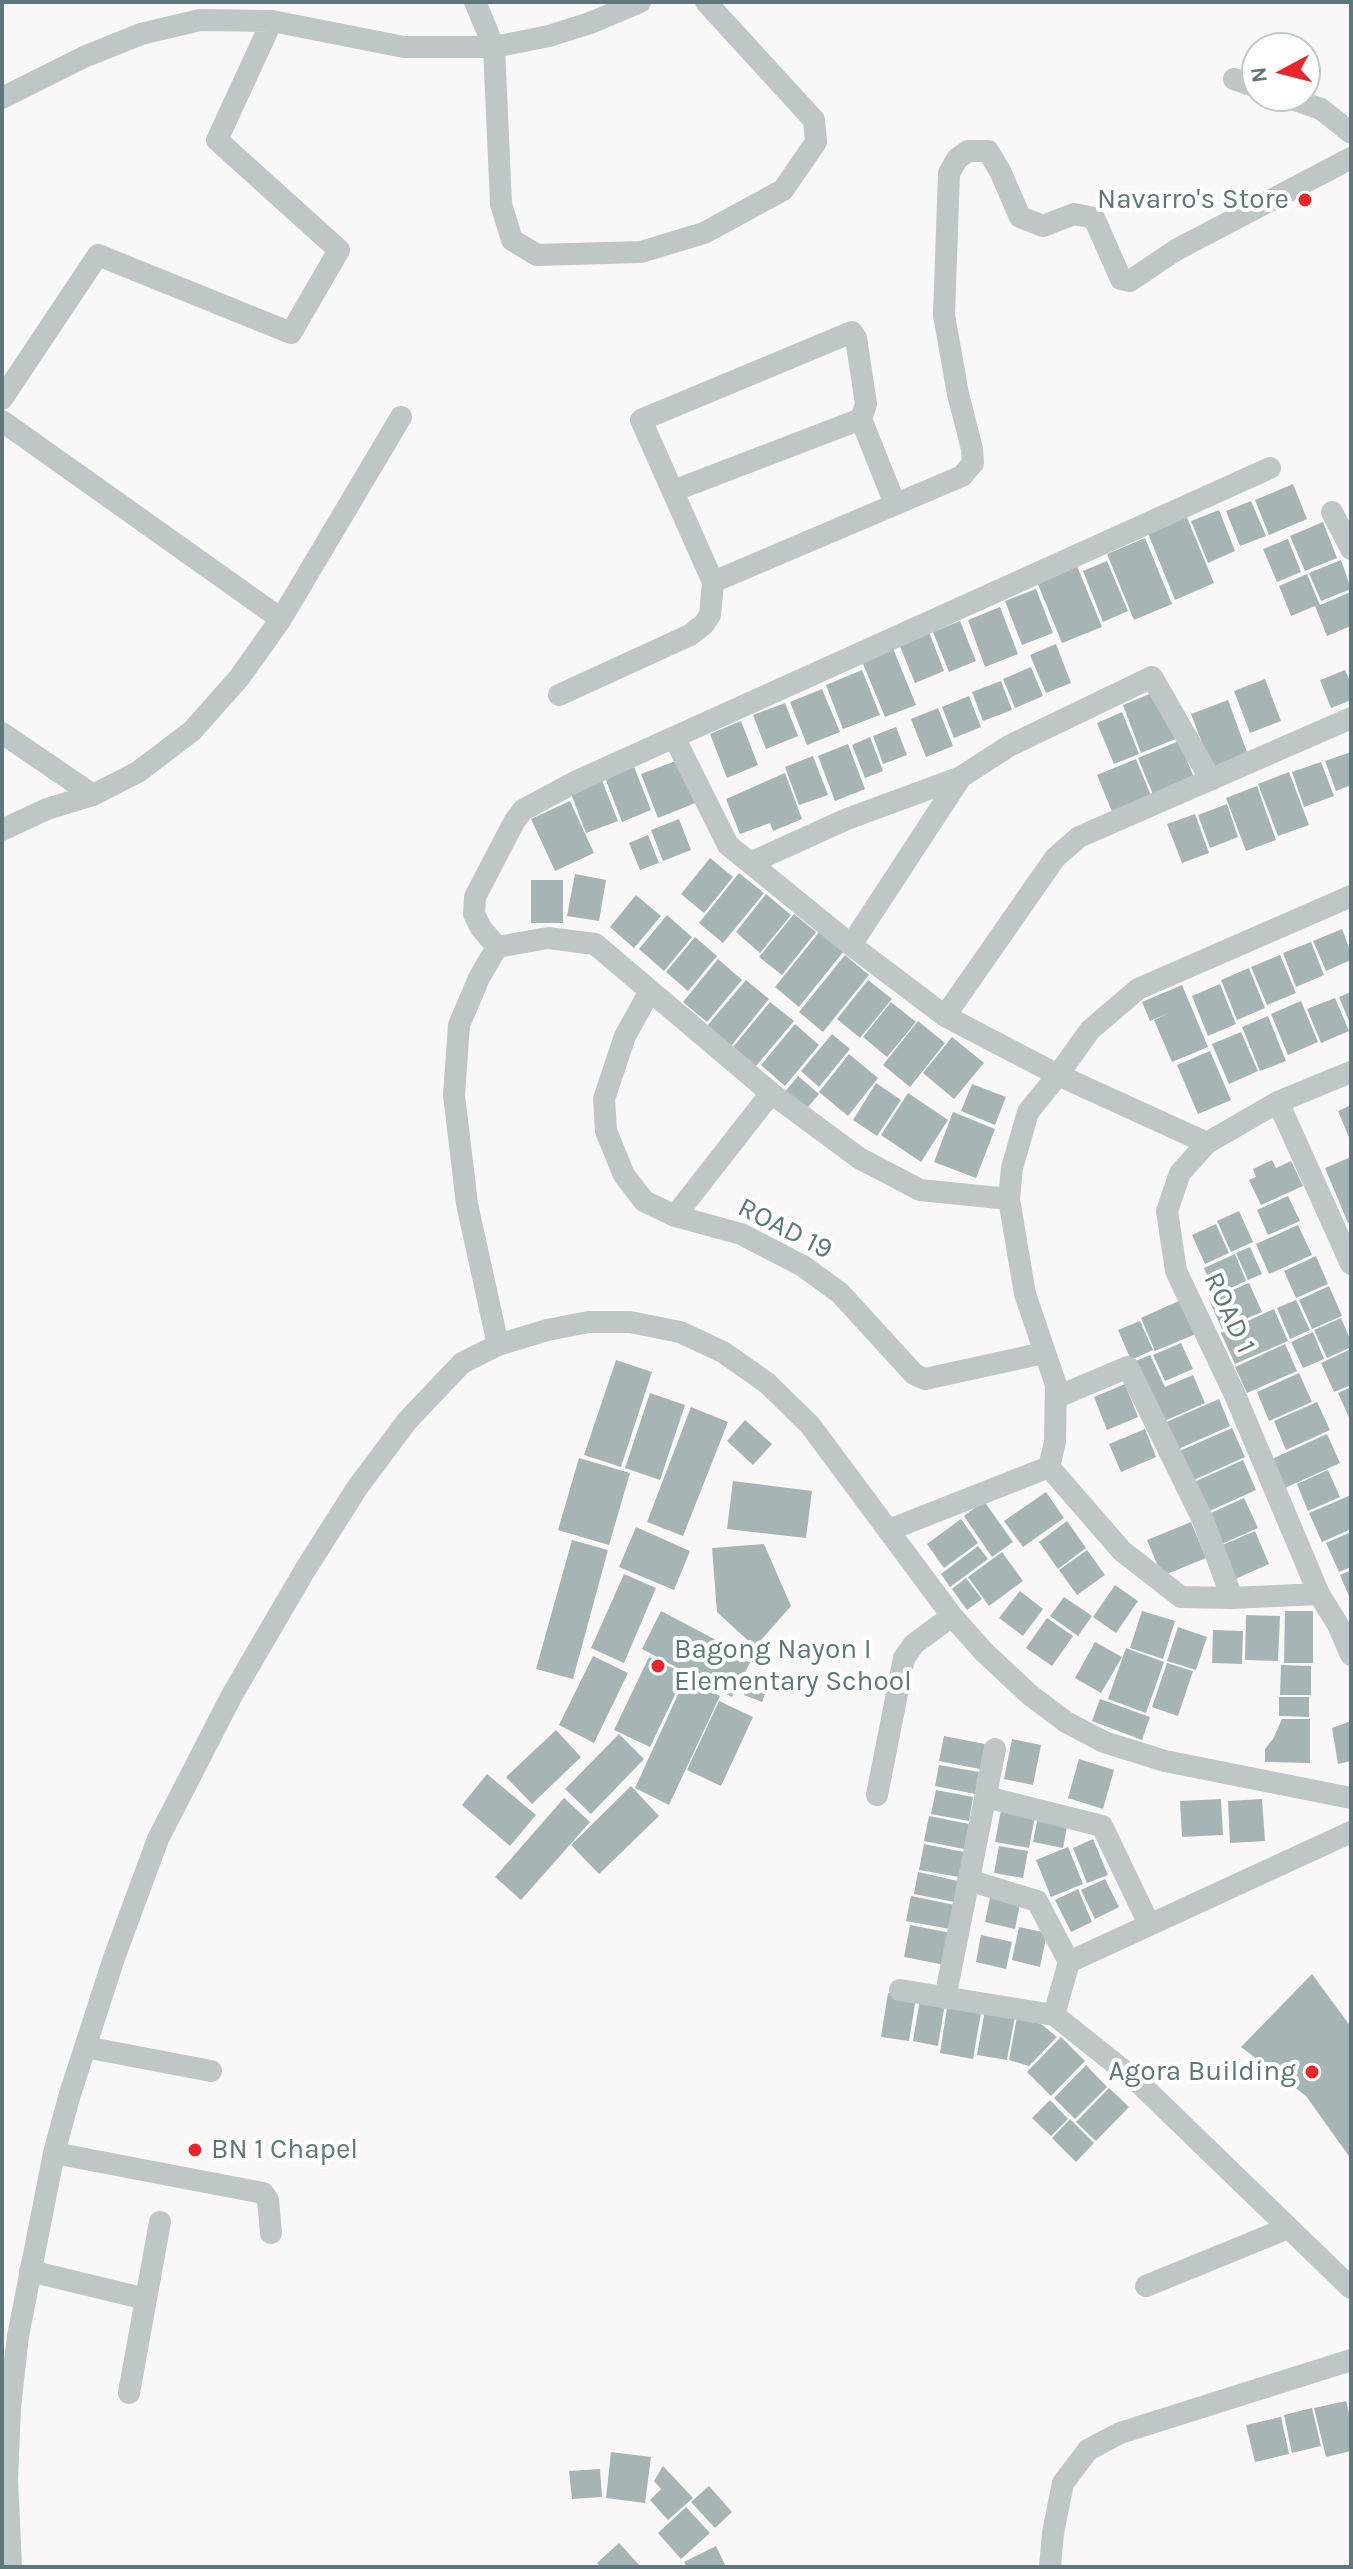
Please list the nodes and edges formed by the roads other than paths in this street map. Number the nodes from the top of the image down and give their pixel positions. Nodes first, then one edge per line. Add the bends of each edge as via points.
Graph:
1 (475, 2) edge
2 (640, 2) edge
3 (706, 2) edge
4 (272, 21) junction
5 (494, 47) junction
6 (1234, 79) dead end
7 (1241, 81) edge
8 (2, 98) edge
9 (1321, 109) edge
10 (1351, 133) edge
11 (1351, 158) edge
12 (2, 399) edge
13 (401, 417) dead end
14 (861, 419) junction
15 (2, 421) edge
16 (1270, 468) dead end
17 (673, 491) junction
18 (895, 504) junction
19 (1332, 512) dead end
20 (1351, 549) edge
21 (713, 582) junction
22 (281, 619) junction
23 (559, 695) dead end
24 (1351, 718) edge
25 (2, 733) edge
26 (674, 737) junction
27 (961, 777) junction
28 (1211, 780) junction
29 (93, 795) junction
30 (2, 830) edge
31 (750, 863) junction
32 (1351, 896) edge
33 (851, 945) junction
34 (497, 947) junction
35 (650, 991) junction
36 (945, 1016) junction
37 (1351, 1072) edge
38 (1058, 1075) junction
39 (771, 1093) junction
40 (1278, 1102) junction
41 (1207, 1143) junction
42 (1009, 1199) junction
43 (675, 1216) junction
44 (1346, 1241) edge
45 (1351, 1264) edge
46 (498, 1345) junction
47 (1044, 1353) junction
48 (1057, 1397) junction
49 (1049, 1467) junction
50 (889, 1530) junction
51 (1319, 1594) junction
52 (1232, 1598) junction
53 (952, 1616) junction
54 (1344, 1622) edge
55 (1351, 1655) edge
56 (995, 1749) dead end
57 (877, 1795) dead end
58 (986, 1797) junction
59 (1351, 1798) edge
60 (1351, 1832) edge
61 (968, 1880) junction
62 (1149, 1924) junction
63 (1069, 1962) junction
64 (900, 1990) dead end
65 (945, 1998) junction
66 (1054, 2015) junction
67 (85, 2047) junction
68 (211, 2071) dead end
69 (54, 2153) junction
70 (160, 2222) dead end
71 (1288, 2228) junction
72 (271, 2233) dead end
73 (30, 2271) junction
74 (1146, 2286) dead end
75 (1351, 2288) edge
76 (146, 2299) junction
77 (1351, 2360) edge
78 (129, 2393) dead end
79 (11, 2567) edge
80 (1050, 2567) edge

1 - 5 street
2 - 5 street via 576,27
3 - 5 street via 814,120 816,142 783,190 704,233 641,252 537,255 512,240 501,204
4 - 5 street via 404,47
4 - 8 street via 200,20 141,34
4 - 12 street via 217,140 339,250 291,333 98,255
6 - 7 street
9 - 10 street
11 - 18 street via 1176,250 1130,281 1121,279 1094,218 1074,214 1043,226 1020,217 988,151 968,151 957,159 949,173 944,315 973,463 962,476
13 - 22 street
14 - 17 street
14 - 17 street via 866,404 852,332 641,420
14 - 18 street
15 - 22 street
16 - 26 street
17 - 21 street
18 - 21 street
19 - 20 street
21 - 23 street via 710,615 690,635
22 - 29 street via 192,731 138,772
24 - 28 street
25 - 29 street
26 - 31 street via 728,845
26 - 34 street via 523,810 475,897 474,914
27 - 28 street via 1009,746 1152,677
27 - 31 street via 847,819
27 - 33 street
28 - 36 street via 1079,837 1055,858
29 - 30 street
31 - 33 street
32 - 38 street via 1138,989 1090,1030
33 - 36 street
34 - 35 street via 548,938 595,944
34 - 46 street via 459,1025 454,1095 467,1204
35 - 39 street
35 - 43 street, ROAD 19 via 625,1036 604,1099 606,1131 624,1175 644,1201
36 - 38 street
37 - 40 street, ROAD 1
38 - 41 street
38 - 42 street via 1028,1112
39 - 42 street via 859,1158 920,1190
39 - 43 street
40 - 41 street, ROAD 1
40 - 44 street
41 - 51 street, ROAD 1 via 1180,1173 1167,1211 1176,1271
42 - 47 street via 1025,1294
43 - 47 street, ROAD 19 via 741,1234 803,1266 840,1293 914,1374 925,1379
44 - 45 street
46 - 50 street via 589,1322 630,1322 680,1332 723,1352 767,1383 810,1425
46 - 67 street via 462,1363 407,1421 305,1570 232,1695 158,1839
47 - 48 street
48 - 49 street
48 - 52 street via 1128,1367 1203,1520
49 - 50 street
49 - 52 street via 1122,1551 1181,1597
50 - 53 street
51 - 52 street
51 - 54 street, ROAD 1
53 - 57 street via 904,1658
53 - 59 street via 1030,1695 1104,1742 1165,1761
54 - 55 street, ROAD 1
56 - 58 street
58 - 61 street
58 - 62 street via 1102,1826
60 - 62 street
61 - 63 street via 1037,1901
61 - 65 street
62 - 63 street
63 - 66 street
64 - 65 street
65 - 66 street
66 - 71 street via 1137,2081
67 - 68 street
67 - 69 street
69 - 72 street via 263,2193
69 - 73 street
70 - 76 street
71 - 74 street
71 - 75 street
73 - 76 street
73 - 79 street via 10,2407
76 - 78 street
77 - 80 street via 1120,2433 1088,2450 1063,2483

